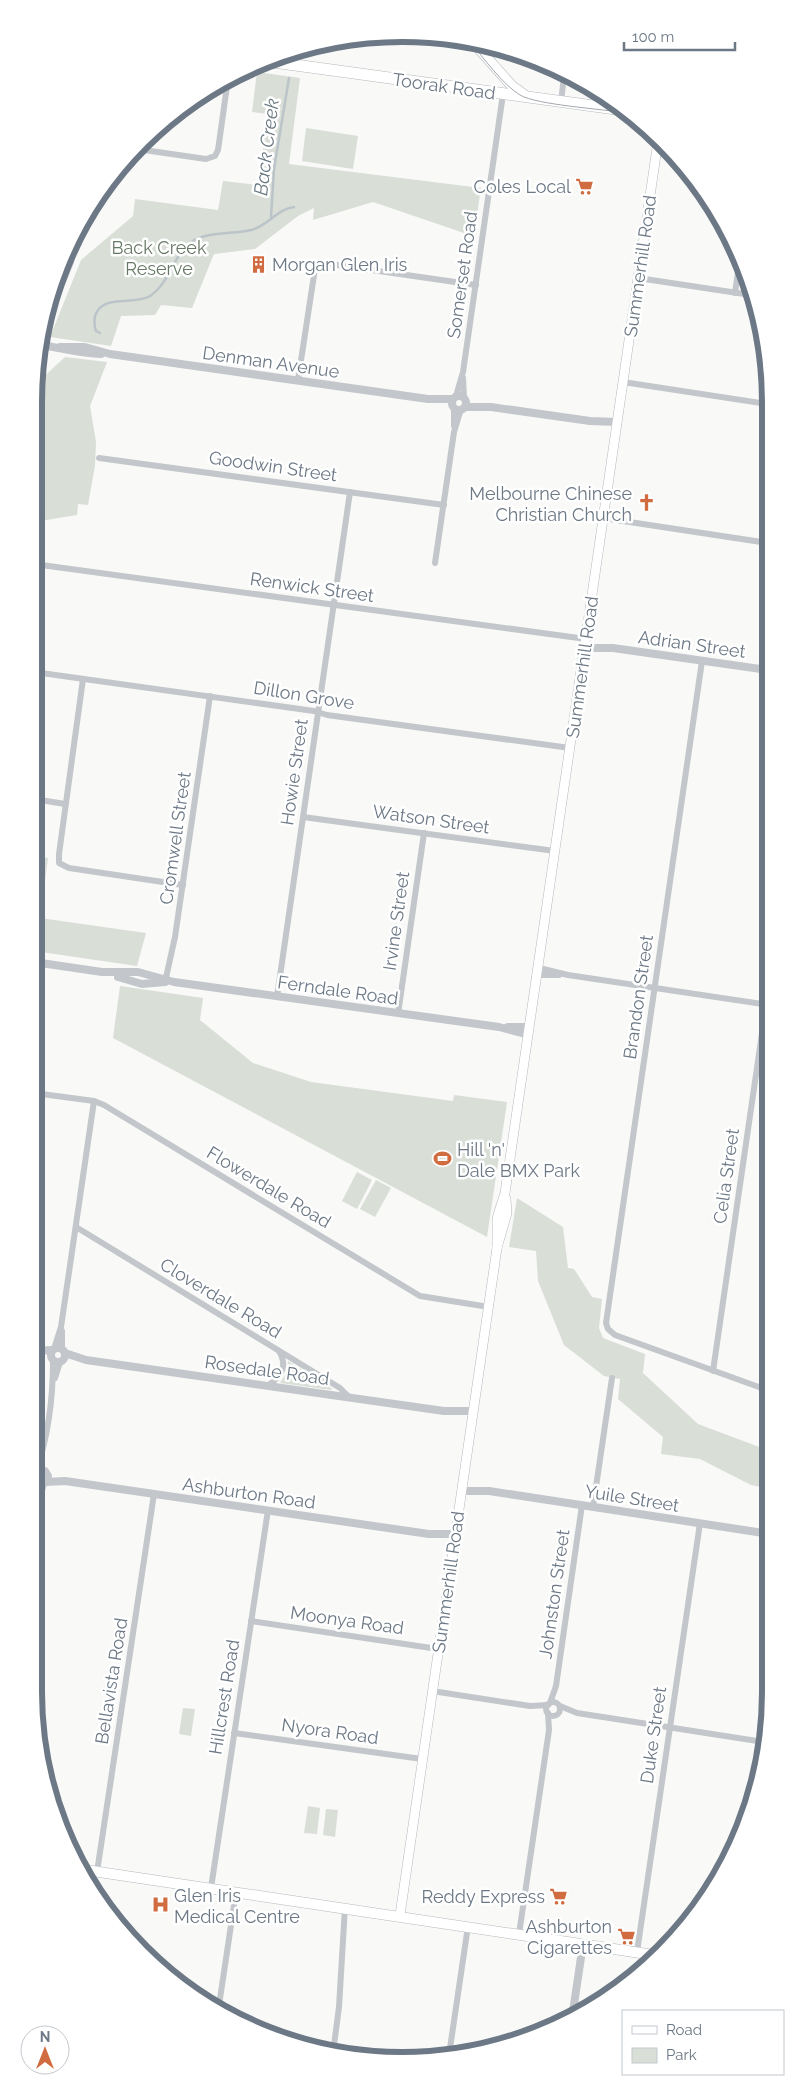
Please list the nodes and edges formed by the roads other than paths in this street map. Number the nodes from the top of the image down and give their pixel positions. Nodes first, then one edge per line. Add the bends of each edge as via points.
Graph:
1 (481, 51) edge
2 (281, 64) edge
3 (498, 71) junction
4 (563, 81) edge
5 (227, 89) edge
6 (485, 92) junction
7 (503, 94) junction
8 (534, 98) junction
9 (560, 102) junction
10 (609, 108) edge
11 (657, 149) edge
12 (146, 150) edge
13 (738, 274) edge
14 (638, 278) junction
15 (476, 284) junction
16 (735, 293) junction
17 (745, 295) edge
18 (47, 346) edge
19 (298, 380) junction
20 (623, 382) junction
21 (459, 403) junction
22 (762, 403) edge
23 (617, 424) junction
24 (99, 458) dead end
25 (350, 492) junction
26 (444, 505) junction
27 (603, 518) junction
28 (762, 542) edge
29 (435, 563) dead end
30 (42, 565) edge
31 (334, 605) junction
32 (585, 642) junction
33 (702, 661) junction
34 (762, 669) edge
35 (42, 673) edge
36 (83, 679) junction
37 (210, 696) junction
38 (318, 712) junction
39 (570, 748) junction
40 (42, 800) edge
41 (65, 804) junction
42 (303, 817) junction
43 (424, 833) junction
44 (555, 851) junction
45 (183, 885) junction
46 (42, 963) edge
47 (538, 972) junction
48 (165, 981) junction
49 (655, 988) junction
50 (277, 997) junction
51 (762, 1004) edge
52 (398, 1014) junction
53 (529, 1031) junction
54 (762, 1039) edge
55 (42, 1094) edge
56 (94, 1102) junction
57 (76, 1227) junction
58 (489, 1307) junction
59 (278, 1350) junction
60 (42, 1353) edge
61 (58, 1355) junction
62 (713, 1371) junction
63 (612, 1378) dead end
64 (269, 1385) junction
65 (762, 1388) edge
66 (349, 1397) junction
67 (473, 1415) junction
68 (42, 1455) edge
69 (42, 1478) edge
70 (462, 1487) junction
71 (154, 1494) junction
72 (582, 1506) junction
73 (593, 1507) junction
74 (268, 1510) junction
75 (700, 1523) junction
76 (762, 1533) edge
77 (454, 1537) junction
78 (251, 1621) junction
79 (438, 1649) junction
80 (432, 1691) junction
81 (553, 1709) junction
82 (670, 1727) junction
83 (234, 1733) junction
84 (758, 1740) edge
85 (422, 1760) junction
86 (90, 1871) edge
87 (97, 1872) junction
88 (211, 1888) junction
89 (236, 1892) junction
90 (345, 1907) junction
91 (400, 1916) junction
92 (468, 1926) junction
93 (519, 1934) junction
94 (583, 1944) junction
95 (637, 1952) junction
96 (649, 1954) edge
97 (219, 2002) edge
98 (573, 2008) edge
99 (334, 2046) edge
100 (450, 2049) edge

1 - 3 main road
2 - 6 highway, Toorak Road
3 - 6 main road via 497,86
3 - 8 main road via 515,89
4 - 9 street
5 - 12 street via 215,156 206,159
6 - 7 highway, Toorak Road
7 - 8 highway, Toorak Road
7 - 15 street, Somerset Road
8 - 9 highway, Toorak Road
9 - 10 highway, Toorak Road
11 - 14 main road, Summerhill Road
13 - 16 street
14 - 16 street
14 - 20 main road, Summerhill Road
15 - 19 street via 316,262
15 - 21 street, Somerset Road
16 - 17 street
18 - 19 street, Denman Avenue via 85,347 110,354
19 - 21 street, Denman Avenue
20 - 22 street
20 - 23 main road, Summerhill Road
21 - 23 street, Denman Avenue
21 - 26 street, Somerset Road
23 - 27 main road, Summerhill Road
24 - 25 street, Goodwin Street
25 - 26 street, Goodwin Street
25 - 31 street, Howie Street
26 - 29 street, Somerset Road
27 - 28 street
27 - 32 main road, Summerhill Road
30 - 31 street, Renwick Street
31 - 32 street, Renwick Street
31 - 38 street, Howie Street
32 - 33 street, Adrian Street
32 - 39 main road, Summerhill Road
33 - 34 street, Adrian Street
33 - 49 street, Brandon Street
35 - 36 street, Dillon Grove
36 - 37 street, Dillon Grove
36 - 41 street
37 - 38 street, Dillon Grove
37 - 45 street, Cromwell Street
38 - 39 street, Dillon Grove
38 - 42 street, Howie Street
39 - 44 main road, Summerhill Road
40 - 41 street
41 - 45 street via 59,862 69,868
42 - 43 street, Watson Street
42 - 50 street, Howie Street
43 - 44 street, Watson Street
43 - 52 street, Irvine Street
44 - 47 main road, Summerhill Road
45 - 48 street, Cromwell Street
46 - 48 street, Ferndale Road via 102,972 138,972
47 - 49 street
47 - 53 main road, Summerhill Road
48 - 50 street, Ferndale Road
49 - 51 street
49 - 62 street, Brandon Street via 606,1320 608,1329 615,1334
50 - 52 street, Ferndale Road
52 - 53 street, Ferndale Road
53 - 58 main road, Summerhill Road via 505,1193 497,1218 497,1248
54 - 62 street, Celia Street
55 - 56 street, Flowerdale Road
56 - 57 street
56 - 58 street, Flowerdale Road via 111,1109 416,1294
57 - 59 street, Cloverdale Road
57 - 61 street
58 - 67 main road, Summerhill Road
59 - 64 street via 283,1358 283,1371
59 - 66 street, Cloverdale Road via 340,1388
60 - 61 street, Rosedale Road
61 - 64 street, Rosedale Road
61 - 68 street
62 - 65 street
63 - 73 street
64 - 66 street, Rosedale Road
66 - 67 street, Rosedale Road
67 - 70 main road, Summerhill Road
69 - 71 street, Ashburton Road
70 - 72 street, Yuile Street
70 - 77 main road, Summerhill Road
71 - 74 street, Ashburton Road
71 - 87 street, Bellavista Road
72 - 73 street, Yuile Street
72 - 81 street, Johnston Street
73 - 75 street, Yuile Street
74 - 77 street, Ashburton Road
74 - 78 street, Hillcrest Road
75 - 76 street, Yuile Street
75 - 82 street, Duke Street
77 - 79 main road, Summerhill Road
78 - 79 street, Moonya Road
78 - 83 street, Hillcrest Road
79 - 80 main road, Summerhill Road
80 - 81 street
80 - 85 main road, Summerhill Road
81 - 82 street
81 - 93 street, Johnston Street
82 - 84 street
82 - 95 street, Duke Street
83 - 85 street, Nyora Road
83 - 88 street, Hillcrest Road
85 - 91 main road, Summerhill Road
86 - 87 main road
87 - 88 main road
88 - 89 main road
89 - 90 main road
89 - 97 street
90 - 91 main road
90 - 99 street
91 - 92 main road
92 - 93 main road
92 - 100 street
93 - 94 main road
94 - 95 main road
94 - 98 street
95 - 96 main road

